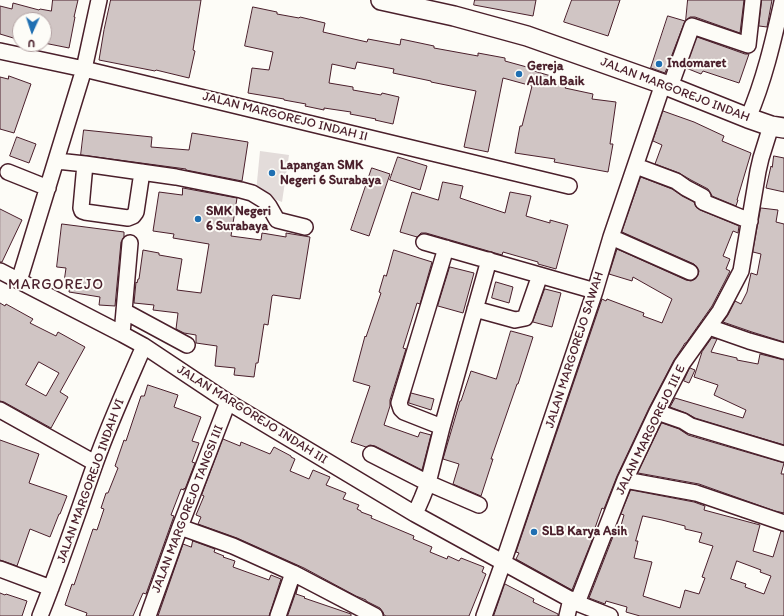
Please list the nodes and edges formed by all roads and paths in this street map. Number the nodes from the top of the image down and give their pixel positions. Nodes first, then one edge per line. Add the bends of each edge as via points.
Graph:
1 (99, 0) edge
2 (381, 0) edge
3 (753, 0) edge
4 (782, 2) dead end
5 (422, 5) edge
6 (0, 52) edge
7 (84, 69) junction
8 (667, 85) junction
9 (748, 118) junction
10 (777, 127) edge
11 (57, 161) junction
12 (85, 164) junction
13 (636, 166) junction
14 (8, 172) dead end
15 (142, 172) junction
16 (570, 186) dead end
17 (48, 188) junction
18 (750, 221) junction
19 (305, 227) dead end
20 (612, 237) junction
21 (424, 242) dead end
22 (130, 243) dead end
23 (446, 248) junction
24 (489, 260) junction
25 (0, 271) edge
26 (690, 272) dead end
27 (540, 275) junction
28 (19, 281) junction
29 (595, 291) junction
30 (475, 309) junction
31 (124, 312) junction
32 (709, 327) junction
33 (122, 334) junction
34 (187, 345) dead end
35 (144, 346) junction
36 (784, 351) edge
37 (228, 402) junction
38 (0, 410) edge
39 (657, 412) junction
40 (442, 427) junction
41 (371, 454) dead end
42 (784, 454) edge
43 (95, 463) junction
44 (625, 480) junction
45 (428, 483) junction
46 (479, 505) dead end
47 (415, 514) junction
48 (784, 523) edge
49 (180, 527) junction
50 (503, 563) junction
51 (0, 569) edge
52 (293, 573) junction
53 (51, 588) junction
54 (574, 601) junction
55 (40, 616) edge
56 (148, 616) edge
57 (278, 616) edge
58 (375, 616) edge
59 (484, 616) edge
60 (567, 616) edge
61 (610, 616) edge

1 - 7 street
2 - 5 main road, JALAN MARGOREJO INDAH
3 - 8 street, JALAN MARGOREJO SAWAH via 748,45 692,26
4 - 9 street via 756,101
5 - 8 main road, JALAN MARGOREJO INDAH via 527,36
6 - 7 street, JALAN MARGOREJO INDAH II
7 - 11 street
7 - 16 street, JALAN MARGOREJO INDAH II
8 - 9 main road, JALAN MARGOREJO INDAH
8 - 13 street, JALAN MARGOREJO SAWAH
9 - 10 main road, JALAN MARGOREJO INDAH
10 - 18 street, JALAN MARGOREJO III E via 759,164
11 - 12 street
11 - 17 street
12 - 15 street
12 - 15 street via 81,208 85,212 128,218 133,216 136,212
13 - 18 street via 676,181 703,199
13 - 20 street, JALAN MARGOREJO SAWAH
14 - 17 street
15 - 19 street via 252,193 270,206 277,220
17 - 28 street
18 - 32 street, JALAN MARGOREJO III E via 741,271
20 - 26 street
20 - 29 street, JALAN MARGOREJO SAWAH
21 - 23 street
22 - 31 street
23 - 24 street
23 - 40 street via 399,403 404,412
24 - 27 street
24 - 30 street
25 - 28 street, JALAN MARGOREJO INDAH III
27 - 29 street
27 - 30 street via 526,318 515,320
28 - 33 street, JALAN MARGOREJO INDAH III
29 - 50 street, JALAN MARGOREJO SAWAH
30 - 40 street
31 - 33 street
31 - 34 street
32 - 36 street
32 - 39 street, JALAN MARGOREJO III E via 682,364
33 - 35 street, JALAN MARGOREJO INDAH III
35 - 37 street, JALAN MARGOREJO INDAH III
35 - 43 street, JALAN MARGOREJO INDAH VI
37 - 47 street, JALAN MARGOREJO INDAH III
37 - 49 street, JALAN MARGOREJO TANGSI III
38 - 43 street
39 - 42 street via 691,426
39 - 44 street, JALAN MARGOREJO III E
40 - 45 street
41 - 45 street
43 - 53 street, JALAN MARGOREJO INDAH VI
44 - 48 street via 696,493
44 - 54 street, JALAN MARGOREJO III E
45 - 46 street
45 - 47 street
47 - 50 street, JALAN MARGOREJO INDAH III
49 - 52 street via 234,546
49 - 56 street, JALAN MARGOREJO TANGSI III
50 - 54 street, JALAN MARGOREJO INDAH III
50 - 59 street, JALAN MARGOREJO SAWAH
51 - 53 street
52 - 57 street
52 - 58 street
53 - 55 street, JALAN MARGOREJO INDAH VI
54 - 60 street, JALAN MARGOREJO III E
54 - 61 street, JALAN MARGOREJO INDAH III

